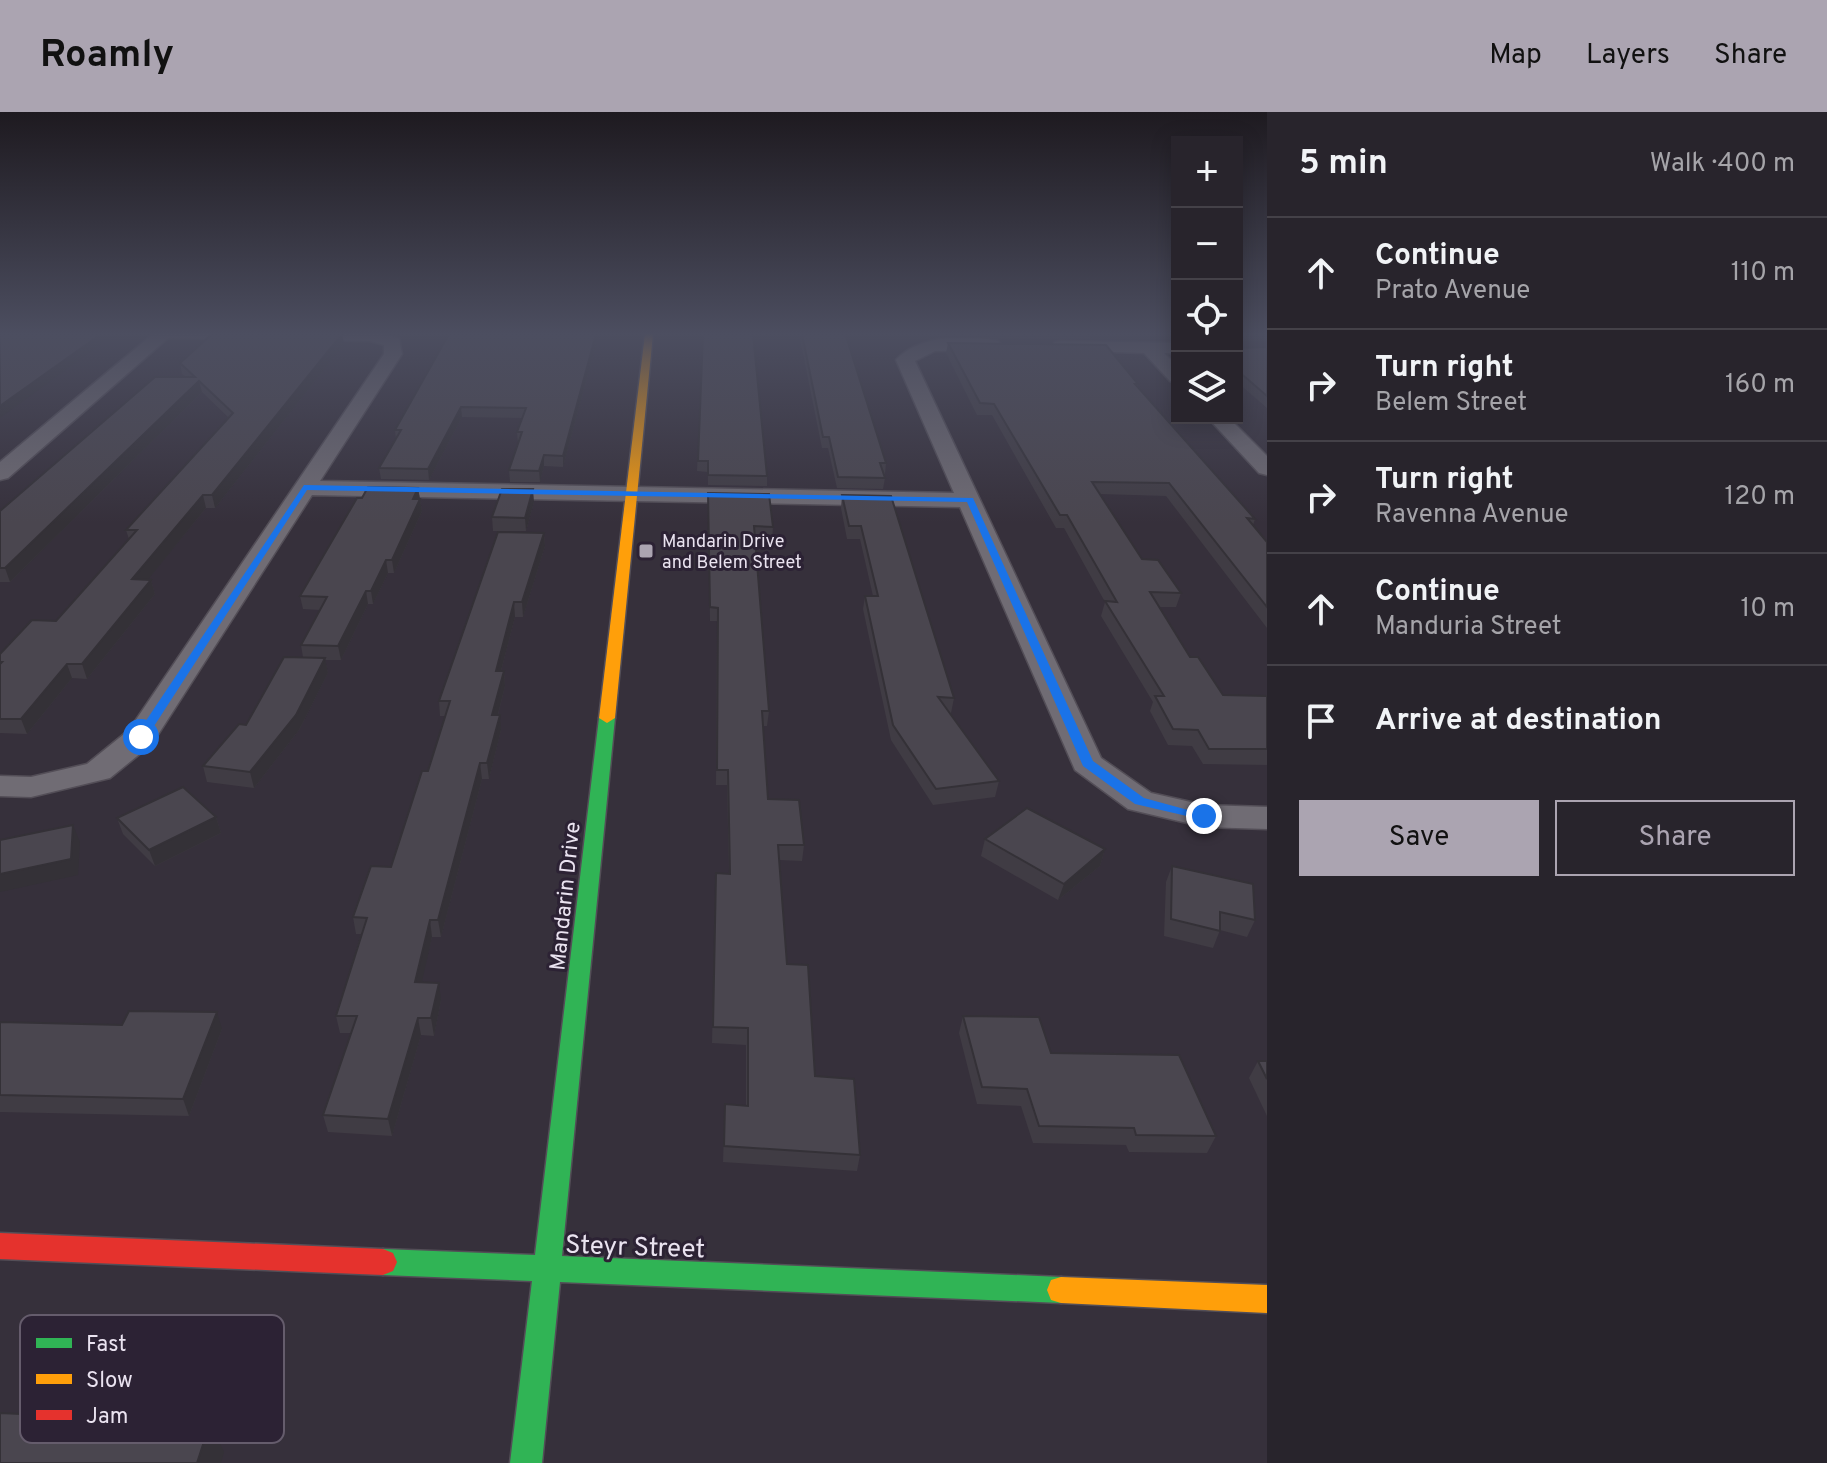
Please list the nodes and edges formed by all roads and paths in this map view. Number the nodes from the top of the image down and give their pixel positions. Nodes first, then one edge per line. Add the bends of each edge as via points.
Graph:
1 (89, 397) edge
2 (364, 397) edge
3 (642, 397) edge
4 (922, 397) edge
5 (1224, 424) edge
6 (1267, 468) edge
7 (0, 473) edge
8 (304, 488) junction
9 (632, 494) junction
10 (970, 500) junction
11 (0, 786) edge
12 (1267, 818) edge
13 (0, 1246) edge
14 (547, 1269) junction
15 (1267, 1299) edge
16 (526, 1463) edge

1 - 7 street
2 - 8 street
3 - 9 street, Mandarin Drive
4 - 10 street
5 - 6 street
8 - 9 street
8 - 11 street via 141,737 98,771 31,787
9 - 10 street
9 - 14 street, Mandarin Drive
10 - 12 street via 1087,763 1140,801 1204,816
13 - 14 street, Steyr Street
14 - 15 street, Steyr Street
14 - 16 street, Mandarin Drive

